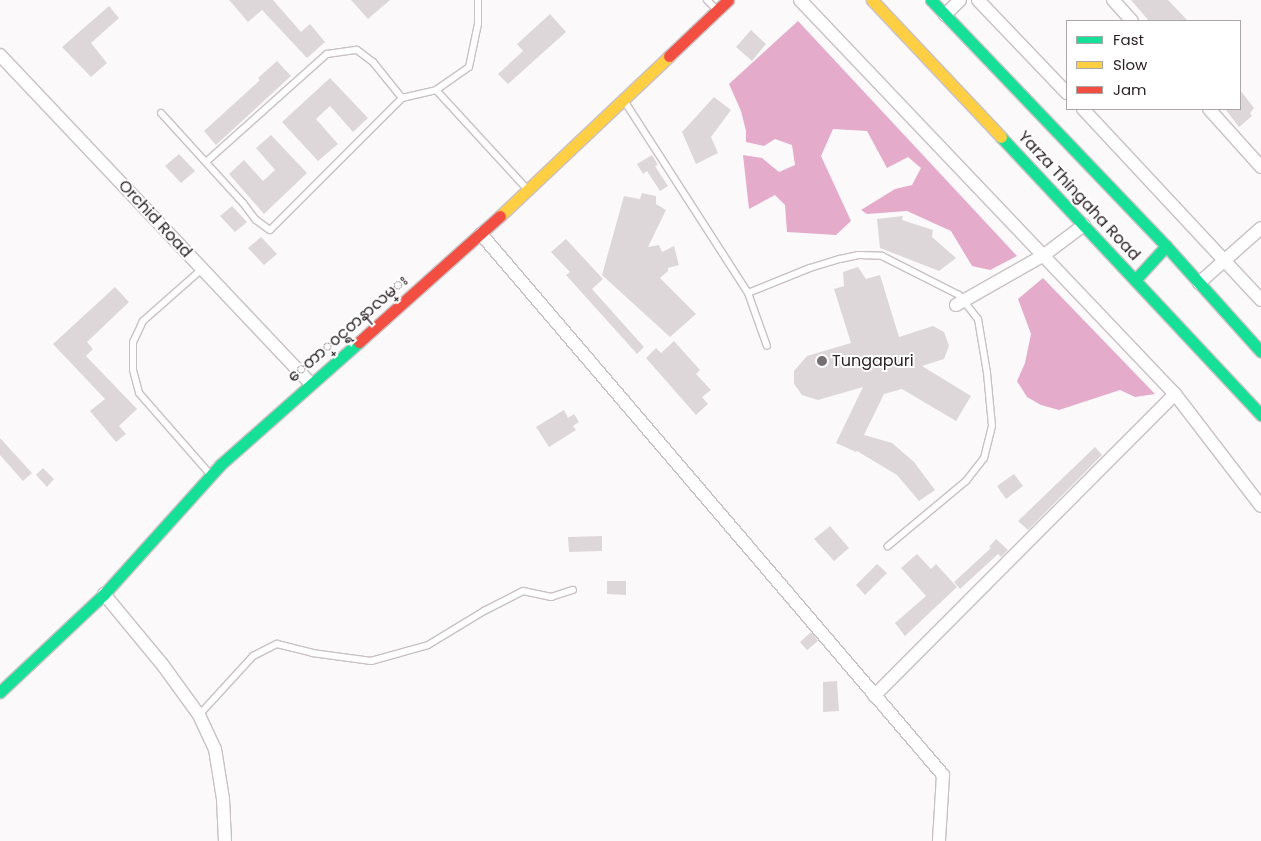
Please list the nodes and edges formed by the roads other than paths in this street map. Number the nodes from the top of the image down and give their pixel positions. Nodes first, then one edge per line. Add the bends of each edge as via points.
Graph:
1 (478, 0) edge
2 (707, 0) edge
3 (728, 0) edge
4 (800, 0) edge
5 (872, 0) edge
6 (930, 0) edge
7 (960, 0) edge
8 (978, 0) edge
9 (1113, 0) edge
10 (717, 10) junction
11 (945, 15) junction
12 (1131, 20) edge
13 (0, 55) edge
14 (436, 90) junction
15 (1066, 92) edge
16 (402, 98) junction
17 (623, 98) junction
18 (1083, 110) edge
19 (1210, 110) edge
20 (161, 112) dead end
21 (206, 162) junction
22 (1261, 167) edge
23 (527, 189) junction
24 (1084, 225) junction
25 (1261, 228) edge
26 (480, 234) junction
27 (1166, 246) junction
28 (1044, 255) junction
29 (1225, 261) junction
30 (202, 269) junction
31 (1135, 280) junction
32 (1199, 283) junction
33 (748, 293) junction
34 (1261, 300) edge
35 (960, 303) junction
36 (767, 346) dead end
37 (1261, 352) edge
38 (310, 383) junction
39 (1175, 394) junction
40 (1261, 415) edge
41 (211, 475) junction
42 (1261, 506) edge
43 (888, 546) dead end
44 (573, 590) dead end
45 (104, 594) junction
46 (0, 692) edge
47 (874, 696) junction
48 (199, 715) junction
49 (225, 841) edge
50 (939, 841) edge

1 - 14 lane via 478,24 469,67
2 - 10 lane
3 - 10 main road, ေတာ္၀င္ရတနာလမ္း
4 - 28 street
5 - 24 main road, Yarza Thingaha Road
6 - 11 main road, Yarza Thingaha Road
7 - 11 street
8 - 15 street
9 - 12 street
10 - 17 main road, ေတာ္၀င္ရတနာလမ္း
11 - 27 main road, Yarza Thingaha Road
13 - 30 street, Orchid Road
14 - 16 lane
14 - 23 lane
16 - 21 lane via 373,62 357,50 327,54
16 - 21 lane via 270,230 256,220
17 - 23 main road, ေတာ္၀င္ရတနာလမ္း
17 - 33 lane
18 - 29 street
19 - 22 street
20 - 21 lane
23 - 26 main road, ေတာ္၀င္ရတနာလမ္း
24 - 28 street
24 - 31 main road, Yarza Thingaha Road
25 - 29 street
26 - 38 main road, ေတာ္၀င္ရတနာလမ္း
26 - 47 street
27 - 31 main road
27 - 32 main road, Yarza Thingaha Road
28 - 35 street
28 - 39 street
29 - 32 street
29 - 34 street
30 - 38 street, Orchid Road
30 - 41 lane via 143,321 133,342 133,370 139,392
31 - 40 main road, Yarza Thingaha Road
32 - 37 main road, Yarza Thingaha Road
33 - 35 lane via 810,268 860,255 882,256 959,295
33 - 36 lane
35 - 43 lane via 978,319 987,373 992,426 984,458 966,481
38 - 41 main road, ေတာ္၀င္ရတနာလမ္း
39 - 42 street
39 - 47 street
41 - 45 main road, ေတာ္၀င္ရတနာလမ္း
44 - 48 lane via 551,598 523,591 428,645 371,661 312,653 277,644 253,656
45 - 46 main road, ေတာ္၀င္ရတနာလမ္း
45 - 48 street
47 - 50 street via 943,775
48 - 49 street via 215,749 223,798

